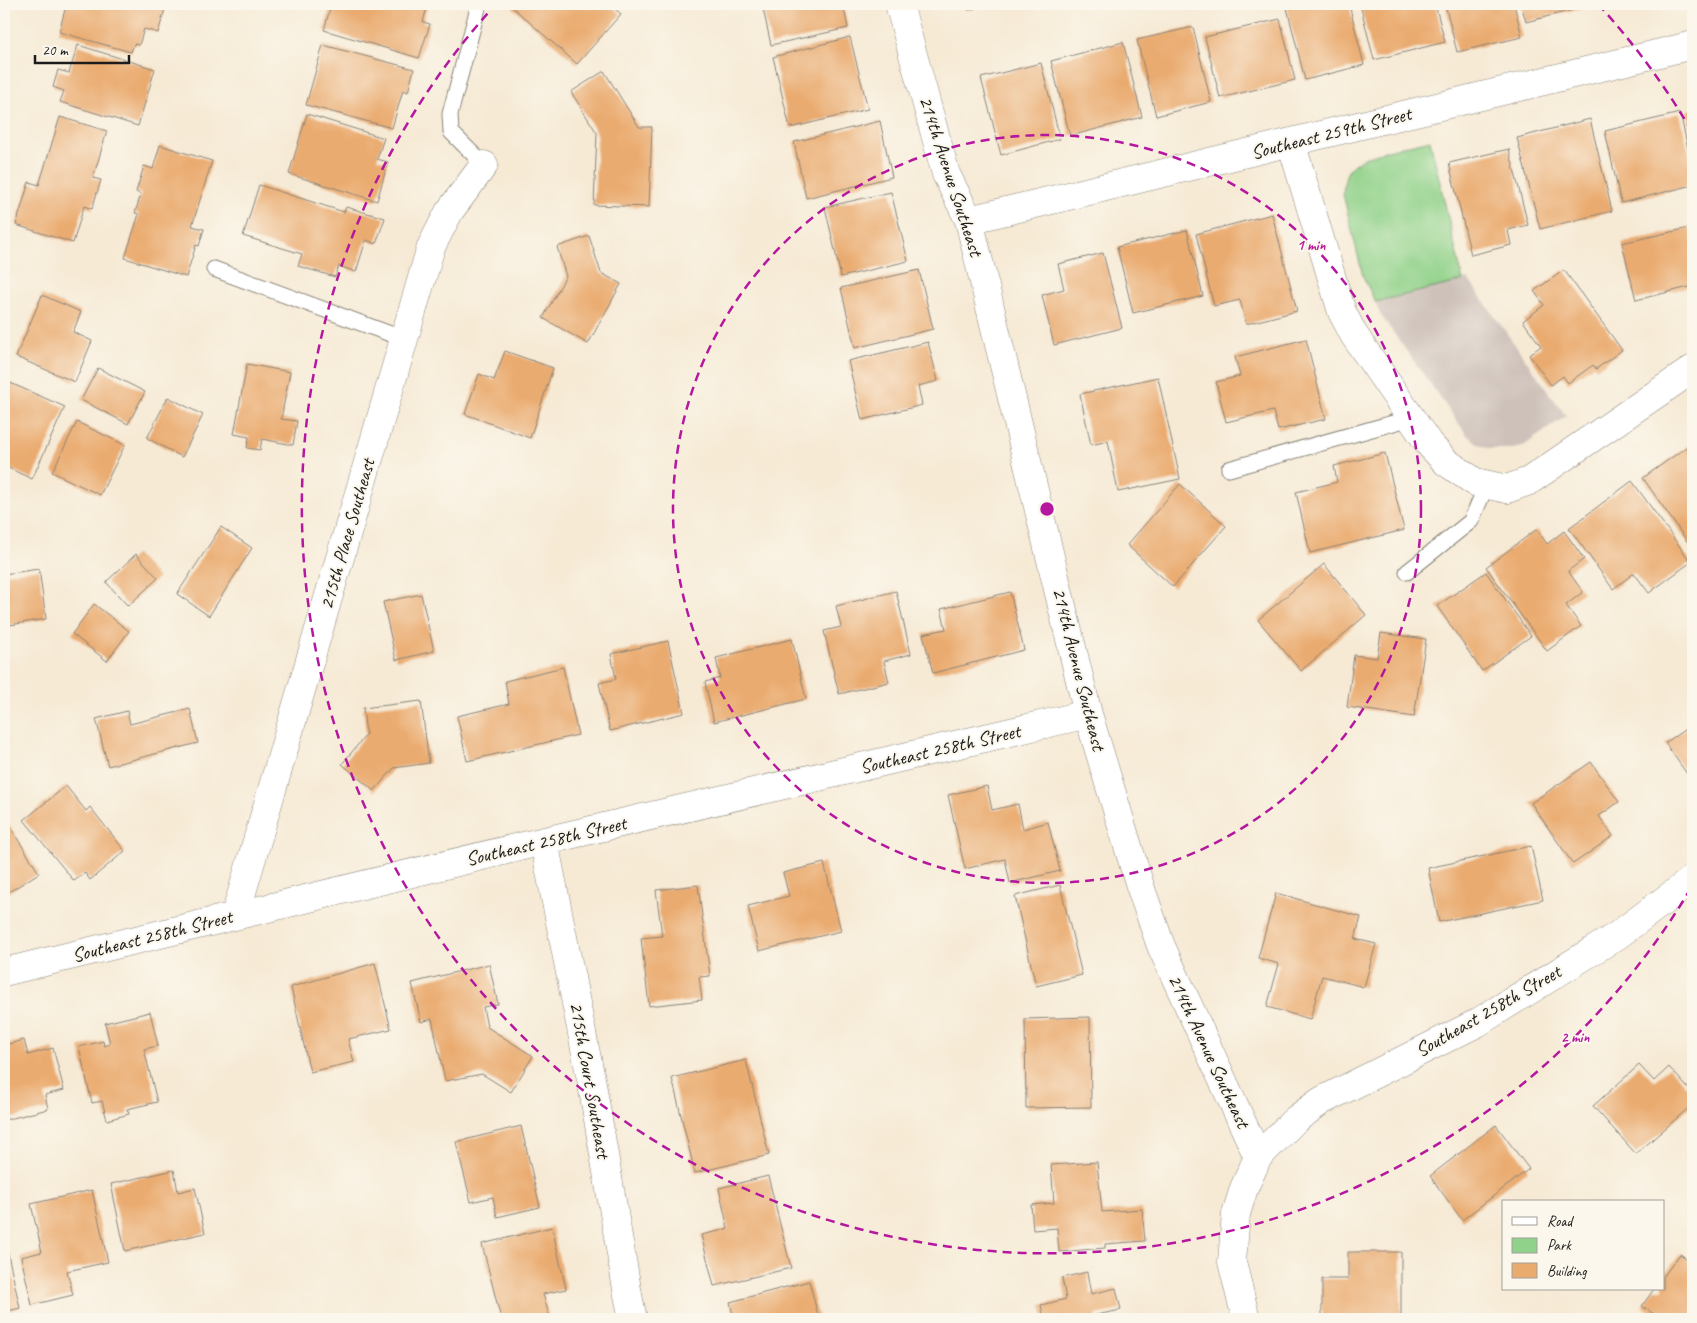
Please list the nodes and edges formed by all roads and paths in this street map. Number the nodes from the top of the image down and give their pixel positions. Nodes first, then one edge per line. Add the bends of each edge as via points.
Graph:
1 (479, 4) edge
2 (899, 4) edge
3 (1693, 45) edge
4 (1291, 142) junction
5 (484, 165) joint
6 (969, 220) junction
7 (214, 269) dead end
8 (404, 339) junction
9 (1693, 369) edge
10 (1411, 418) junction
11 (1229, 468) dead end
12 (1487, 484) junction
13 (1408, 572) dead end
14 (1088, 714) junction
15 (544, 841) junction
16 (1693, 879) edge
17 (235, 916) junction
18 (4, 972) edge
19 (1258, 1157) junction
20 (634, 1319) edge
21 (1246, 1319) edge

1 - 5 lane via 450,114 451,132
2 - 6 street, 214th Avenue Southeast via 946,174
3 - 4 street, Southeast 259th Street
4 - 6 street, Southeast 259th Street
4 - 10 street via 1342,312
5 - 8 street, 215th Place Southeast via 449,212 431,247
6 - 14 street, 214th Avenue Southeast
7 - 8 lane
8 - 17 street, 215th Place Southeast
9 - 12 street via 1529,481 1507,489
10 - 11 lane
10 - 12 street via 1446,462 1475,482
12 - 13 lane via 1471,521
14 - 15 street, Southeast 258th Street
14 - 19 street, 214th Avenue Southeast via 1161,946
15 - 17 street, Southeast 258th Street
15 - 20 street, 215th Court Southeast
16 - 19 street, Southeast 258th Street via 1618,935 1477,1023 1321,1101 1295,1120
17 - 18 street, Southeast 258th Street
19 - 21 street via 1236,1214 1232,1262

